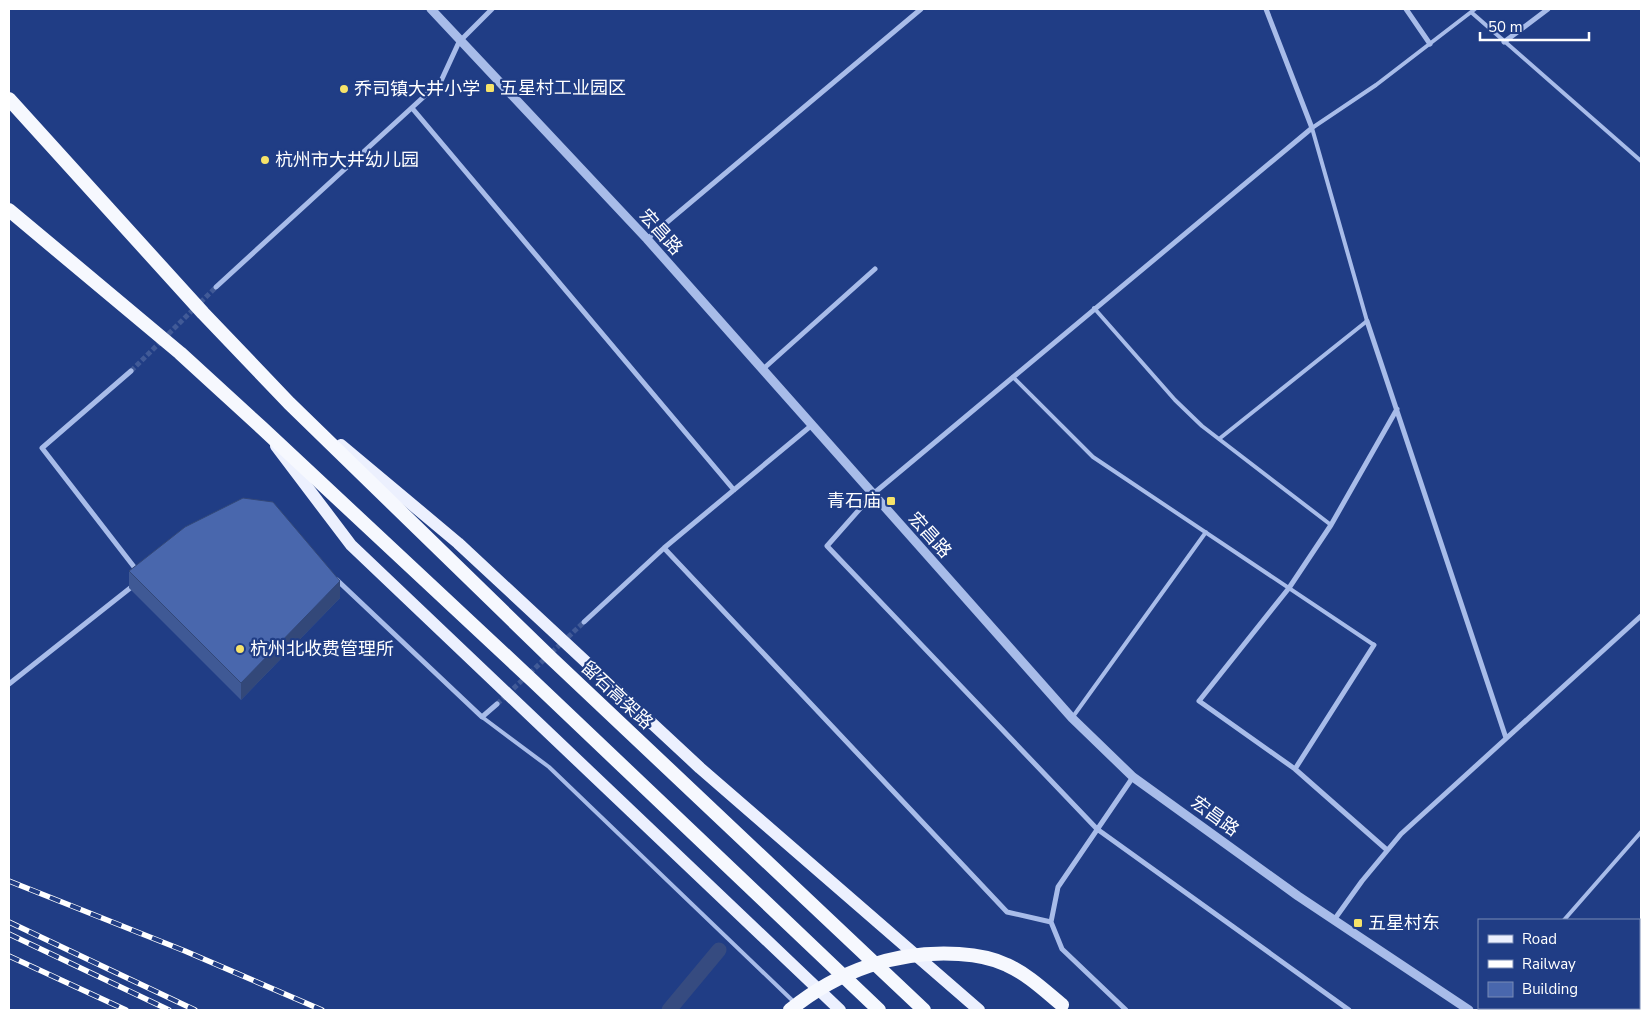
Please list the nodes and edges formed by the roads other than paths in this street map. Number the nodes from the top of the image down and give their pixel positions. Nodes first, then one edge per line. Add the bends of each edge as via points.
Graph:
1 (431, 9) edge
2 (492, 9) edge
3 (921, 9) edge
4 (1266, 9) edge
5 (1406, 9) edge
6 (1548, 9) edge
7 (1473, 10) edge
8 (460, 42) junction
9 (1504, 42) junction
10 (1430, 44) junction
11 (9, 99) edge
12 (412, 108) junction
13 (1312, 128) junction
14 (1641, 161) edge
15 (9, 210) edge
16 (647, 239) junction
17 (875, 269) dead end
18 (216, 286) tunnel mouth
19 (1094, 308) junction
20 (1367, 321) junction
21 (762, 370) junction
22 (131, 371) tunnel mouth
23 (1013, 376) junction
24 (289, 403) junction
25 (1396, 409) junction
26 (812, 425) junction
27 (262, 428) junction
28 (1219, 439) junction
29 (734, 490) junction
30 (873, 494) junction
31 (1331, 525) junction
32 (1206, 532) junction
33 (664, 548) junction
34 (331, 574) edge
35 (143, 578) edge
36 (136, 583) edge
37 (1289, 588) junction
38 (1641, 616) edge
39 (584, 622) tunnel mouth
40 (1374, 645) joint
41 (9, 684) edge
42 (496, 704) tunnel mouth
43 (482, 717) junction
44 (1072, 718) junction
45 (1506, 738) junction
46 (1295, 769) junction
47 (1133, 778) junction
48 (1098, 829) junction
49 (1641, 832) edge
50 (1387, 850) junction
51 (1565, 919) edge
52 (1334, 920) junction
53 (1051, 922) junction
54 (790, 1010) edge
55 (803, 1010) edge
56 (840, 1010) edge
57 (879, 1010) edge
58 (924, 1010) edge
59 (979, 1010) edge
60 (1067, 1010) edge
61 (1126, 1010) edge
62 (1349, 1010) edge
63 (1469, 1010) edge

1 - 8 street, 宏昌路
2 - 8 street
3 - 16 street
4 - 13 street
5 - 10 street
6 - 9 street
7 - 9 lane
7 - 10 lane
8 - 12 street via 441,82
8 - 16 street, 宏昌路
9 - 14 lane
10 - 13 lane
11 - 24 highway, 留石高架路
12 - 18 street
12 - 29 street
13 - 19 street
13 - 20 lane
15 - 27 highway via 180,353
16 - 21 street, 宏昌路
17 - 21 street
19 - 23 street
19 - 28 lane via 1175,400
20 - 25 street
20 - 28 lane
21 - 26 street, 宏昌路
22 - 35 street via 42,448
23 - 30 street
23 - 32 lane via 1093,457
24 - 58 highway, 留石高架路 via 551,658
24 - 59 main road via 458,543 700,768
25 - 31 street
25 - 45 street
26 - 29 street
26 - 30 street, 宏昌路
27 - 56 main road via 351,546
27 - 57 highway
28 - 31 lane
29 - 33 street
30 - 44 street, 宏昌路
30 - 48 street via 827,546
31 - 37 street
32 - 37 lane
32 - 44 lane
33 - 39 street
33 - 53 street via 1007,912
34 - 43 street
36 - 41 street
37 - 40 lane
37 - 46 street via 1199,701
38 - 45 street
40 - 46 street
42 - 43 street
43 - 55 lane via 549,767
44 - 47 street, 宏昌路
45 - 50 street
46 - 50 street
47 - 48 street
47 - 52 street, 宏昌路
48 - 53 street via 1058,887
48 - 62 street
49 - 51 lane
50 - 52 street
52 - 63 street, 宏昌路
53 - 61 street via 1062,949
54 - 60 highway, bridge via 828,984 860,968 890,958 928,953 982,956 1006,964 1031,979

